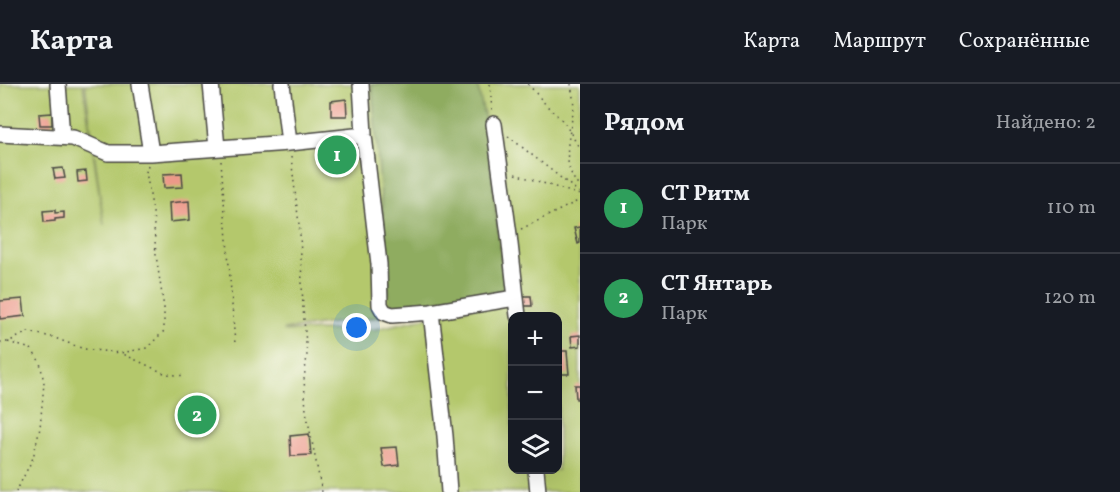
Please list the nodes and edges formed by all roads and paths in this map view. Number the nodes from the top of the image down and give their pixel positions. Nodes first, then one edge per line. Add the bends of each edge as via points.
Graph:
1 (58, 84) edge
2 (140, 84) edge
3 (211, 84) edge
4 (282, 84) edge
5 (361, 84) edge
6 (490, 84) edge
7 (528, 84) edge
8 (572, 84) edge
9 (494, 124) junction
10 (569, 132) junction
11 (0, 134) edge
12 (364, 135) junction
13 (62, 137) junction
14 (289, 143) junction
15 (218, 148) junction
16 (580, 149) edge
17 (151, 153) junction
18 (501, 171) junction
19 (580, 189) edge
20 (580, 194) edge
21 (580, 200) edge
22 (509, 235) junction
23 (515, 298) junction
24 (431, 312) junction
25 (517, 312) edge
26 (0, 342) edge
27 (8, 342) junction
28 (235, 344) dead end
29 (121, 353) junction
30 (186, 376) dead end
31 (536, 474) edge
32 (16, 492) edge
33 (322, 492) edge
34 (448, 492) edge
35 (538, 492) edge

1 - 13 street
2 - 17 street
3 - 15 street
4 - 14 street
5 - 12 street
6 - 9 path
7 - 10 path
8 - 10 path via 574,111
9 - 18 street
9 - 20 path
10 - 16 path
10 - 19 path via 567,156 573,180
11 - 13 street
12 - 14 street
12 - 24 street via 380,305 392,315
13 - 17 street via 108,153
14 - 15 street
14 - 33 path via 300,233 306,411
15 - 17 street
15 - 28 path
17 - 29 path via 146,172 164,331 147,348
18 - 20 path
18 - 22 street
21 - 22 path
22 - 23 street
23 - 24 street
23 - 25 street
24 - 34 street
26 - 27 path
27 - 29 path via 28,332 84,349
27 - 32 path via 31,349 40,362 44,383 33,458
29 - 30 path via 166,374
31 - 35 street

